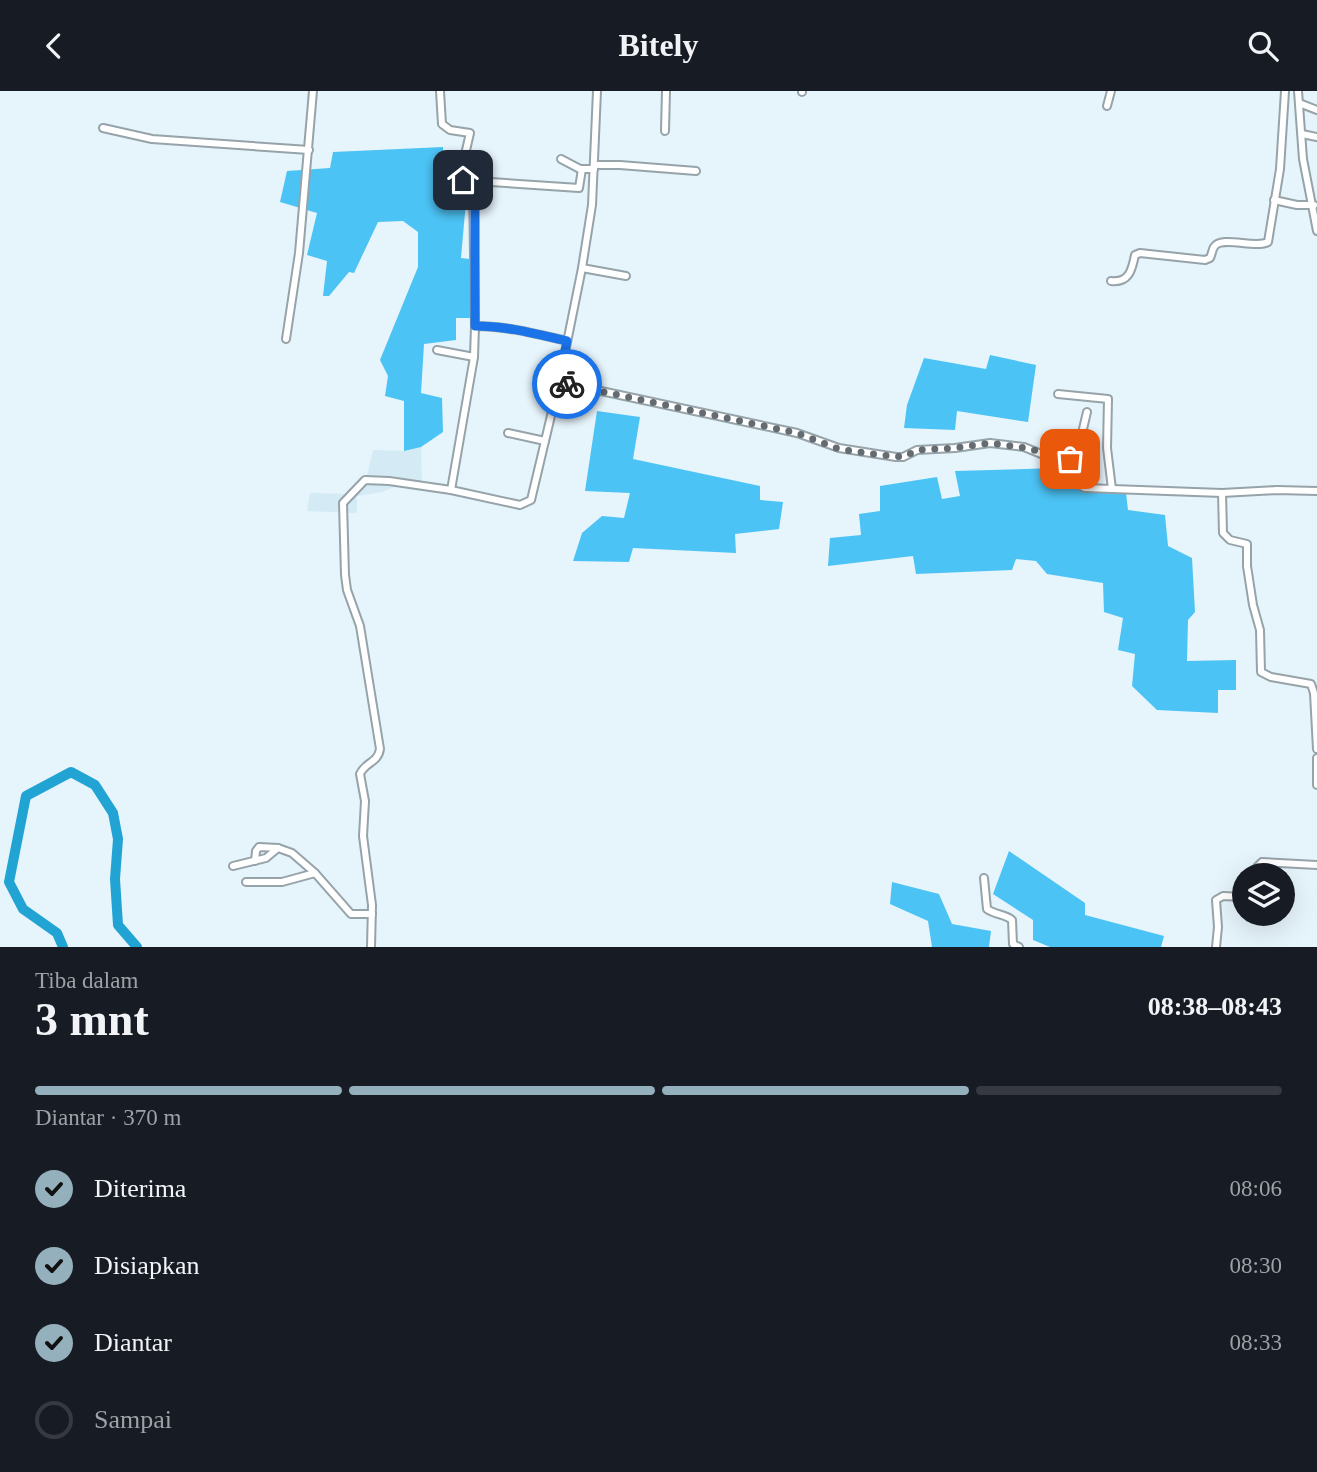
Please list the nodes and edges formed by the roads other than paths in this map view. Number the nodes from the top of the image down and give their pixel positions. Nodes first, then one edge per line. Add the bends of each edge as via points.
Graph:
1 (313, 91) edge
2 (439, 91) edge
3 (597, 91) edge
4 (666, 91) edge
5 (1111, 91) edge
6 (1285, 91) edge
7 (1298, 91) edge
8 (1299, 103) junction
9 (1107, 106) dead end
10 (1317, 110) edge
11 (103, 128) dead end
12 (665, 131) dead end
13 (1301, 134) junction
14 (1317, 137) edge
15 (309, 150) junction
16 (561, 159) dead end
17 (595, 167) junction
18 (582, 169) junction
19 (696, 171) dead end
20 (475, 181) junction
21 (1274, 200) junction
22 (1315, 207) edge
23 (1317, 231) edge
24 (582, 268) junction
25 (626, 276) dead end
26 (1111, 281) dead end
27 (475, 326) junction
28 (286, 339) dead end
29 (567, 341) junction
30 (437, 350) dead end
31 (474, 357) junction
32 (559, 382) junction
33 (1058, 394) dead end
34 (1087, 412) dead end
35 (508, 433) dead end
36 (545, 442) junction
37 (1070, 459) junction
38 (1112, 489) junction
39 (451, 490) junction
40 (1317, 491) edge
41 (1222, 493) junction
42 (1315, 698) edge
43 (1317, 749) edge
44 (1317, 758) edge
45 (1317, 785) edge
46 (278, 848) junction
47 (255, 861) junction
48 (1261, 863) edge
49 (1280, 863) edge
50 (1295, 864) edge
51 (1317, 865) edge
52 (233, 866) dead end
53 (315, 873) junction
54 (984, 878) dead end
55 (246, 882) dead end
56 (1232, 896) edge
57 (372, 914) junction
58 (1015, 946) edge
59 (371, 947) edge
60 (1216, 947) edge

1 - 15 street
2 - 20 street via 442,124 470,133 460,176
3 - 17 street
4 - 12 street
5 - 9 street
6 - 21 street
7 - 8 street
8 - 10 street
8 - 13 street
11 - 15 street via 152,139
13 - 14 street
13 - 22 street
15 - 28 street
16 - 18 street
17 - 18 street
17 - 19 street
17 - 24 street
18 - 20 street via 579,188
20 - 27 street
21 - 22 street
21 - 26 street via 1265,244 1220,242 1205,260 1140,253 1126,279
22 - 23 street
24 - 25 street
24 - 29 street
27 - 29 street
27 - 31 street
29 - 32 street
30 - 31 street
31 - 39 street
32 - 36 street
32 - 37 street via 797,433 839,449 903,457 918,450 990,443 1032,449 1056,460
33 - 38 street via 1108,399
34 - 37 street via 1080,443
35 - 36 street
36 - 39 street via 528,503
37 - 38 street via 1079,487
38 - 41 street
39 - 57 street via 362,481 343,505 347,590 360,626 380,749 360,774
40 - 41 street
41 - 42 street via 1223,533 1247,545 1260,630 1261,672 1310,682
42 - 43 street
44 - 45 street
46 - 47 street
46 - 47 street via 259,847
46 - 53 street via 292,853
47 - 52 street
48 - 49 street
50 - 51 street
53 - 55 street via 285,882
53 - 57 street via 352,915
54 - 58 street via 987,909 1013,920
56 - 60 street via 1216,900
57 - 59 street

